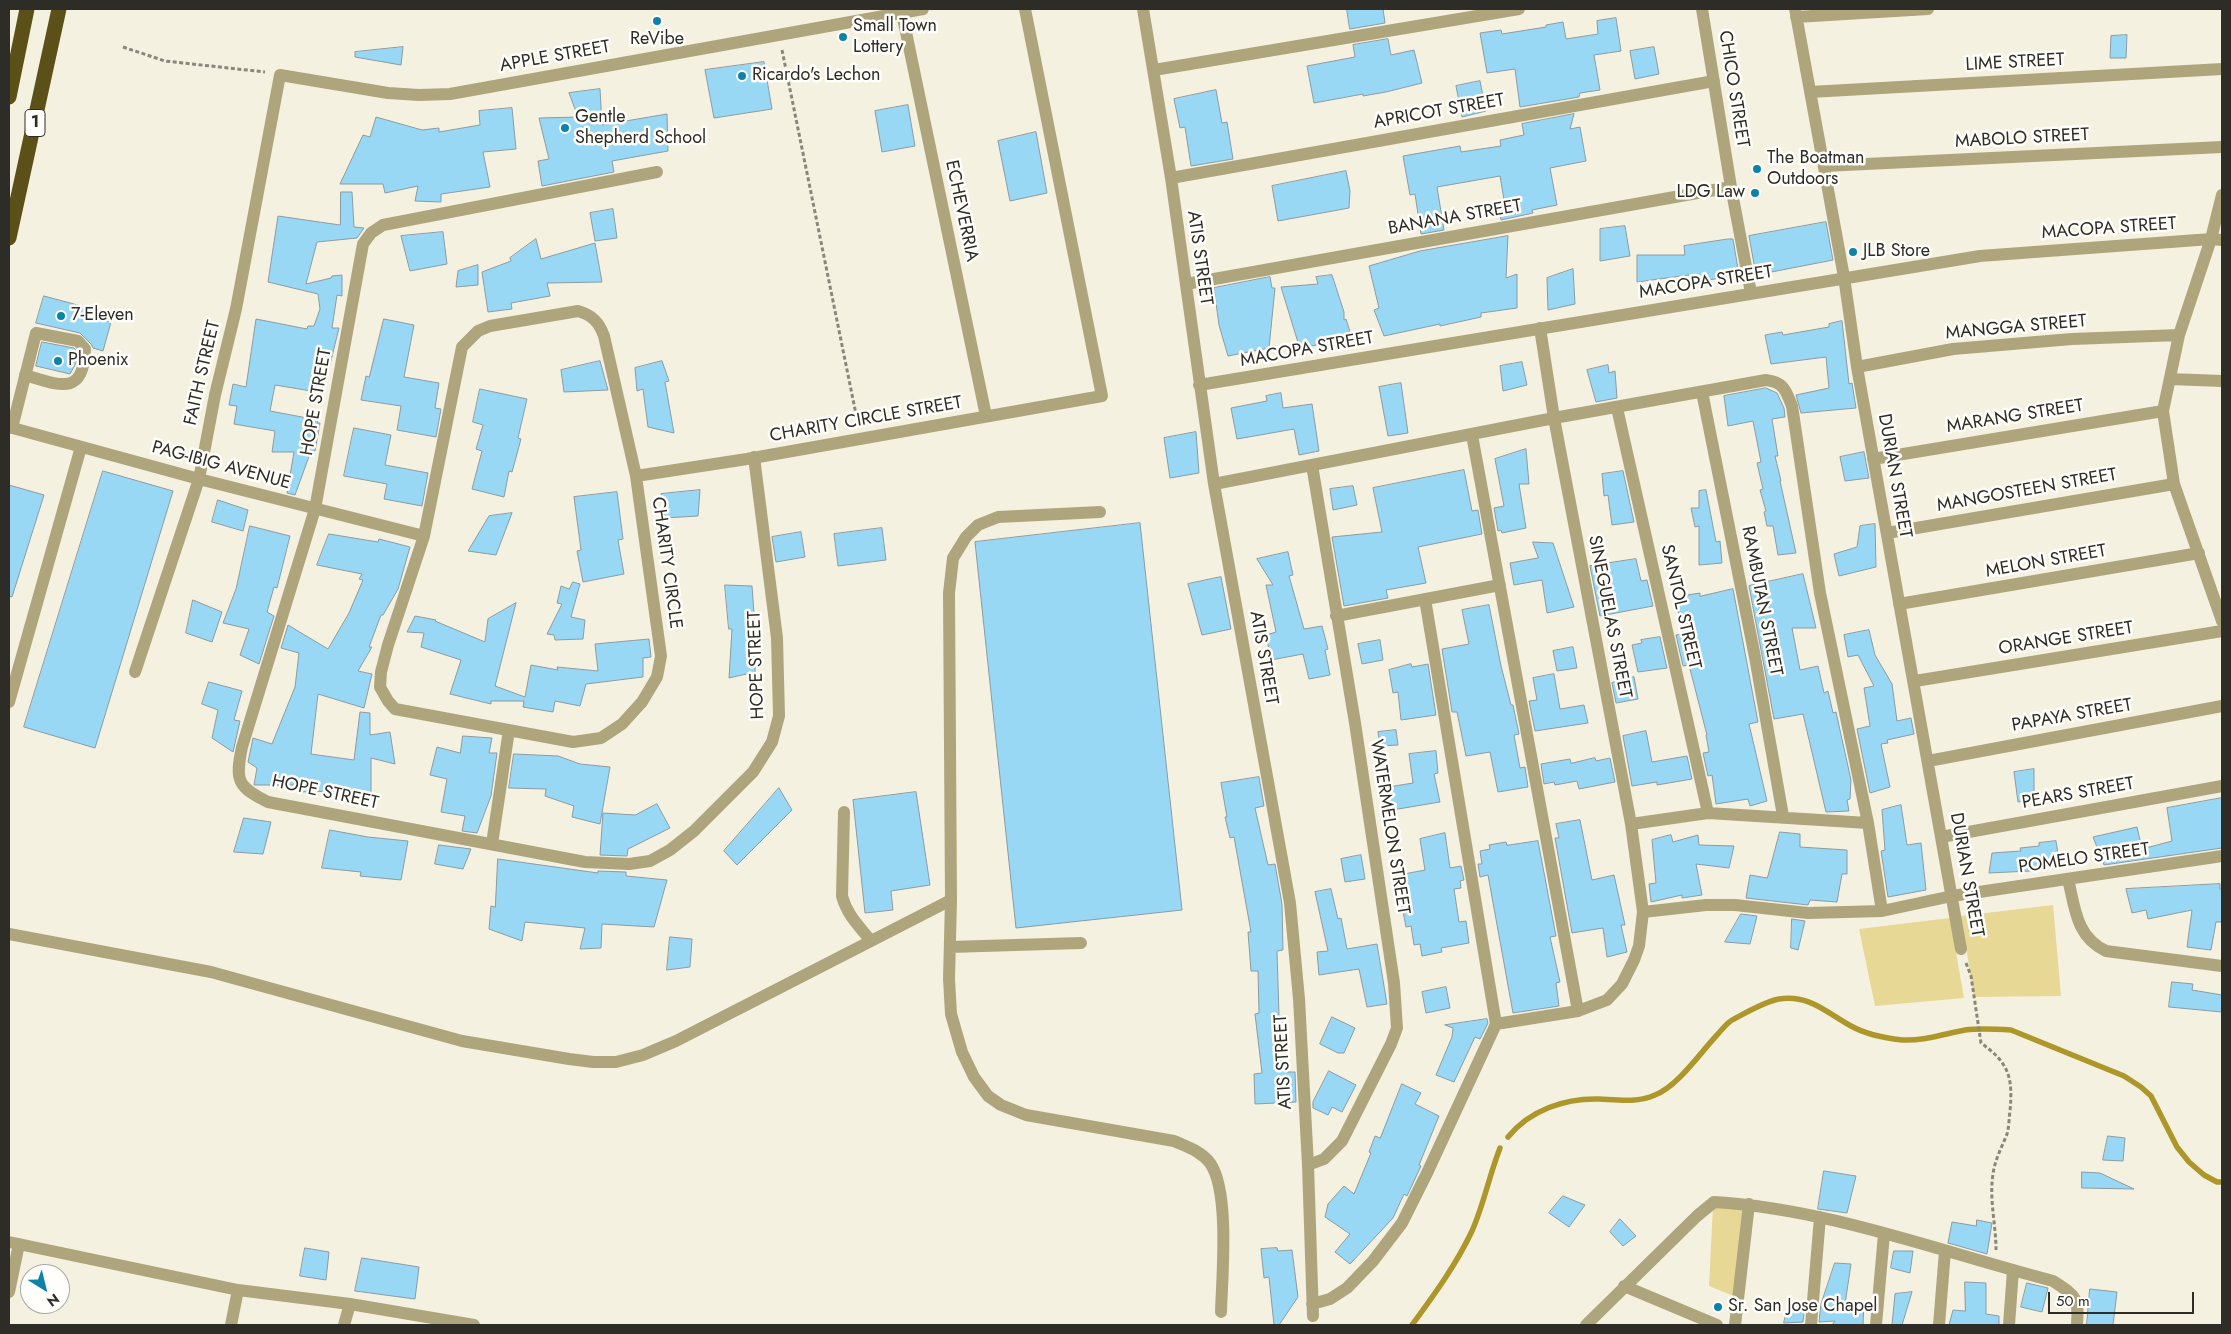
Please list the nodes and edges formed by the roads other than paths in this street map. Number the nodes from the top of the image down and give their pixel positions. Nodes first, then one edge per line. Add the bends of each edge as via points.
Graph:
1 (27, 9) edge
2 (59, 9) edge
3 (923, 9) edge
4 (1025, 9) edge
5 (1143, 9) edge
6 (1519, 9) edge
7 (1702, 9) edge
8 (1928, 9) edge
9 (902, 13) junction
10 (1796, 13) edge
11 (2222, 69) edge
12 (1154, 70) junction
13 (280, 74) joint
14 (1714, 81) junction
15 (1810, 92) junction
16 (9, 97) edge
17 (2222, 147) edge
18 (1824, 166) junction
19 (658, 172) dead end
20 (1171, 178) junction
21 (1731, 187) junction
22 (15, 188) edge
23 (2222, 195) edge
24 (9, 238) edge
25 (2217, 240) edge
26 (1844, 277) junction
27 (1186, 284) junction
28 (1751, 293) junction
29 (1540, 328) junction
30 (2179, 335) junction
31 (1857, 367) junction
32 (25, 375) junction
33 (2170, 379) junction
34 (2222, 381) edge
35 (1199, 386) junction
36 (1702, 392) junction
37 (1617, 408) junction
38 (2163, 411) junction
39 (986, 416) junction
40 (1554, 418) junction
41 (10, 427) edge
42 (1472, 435) junction
43 (81, 447) junction
44 (754, 457) junction
45 (1873, 459) junction
46 (1312, 465) junction
47 (636, 476) junction
48 (199, 479) junction
49 (1214, 484) junction
50 (2174, 484) junction
51 (315, 509) junction
52 (1100, 512) dead end
53 (1887, 533) junction
54 (424, 536) junction
55 (2199, 553) junction
56 (1500, 585) junction
57 (1425, 599) junction
58 (1900, 604) junction
59 (1336, 616) junction
60 (2222, 621) edge
61 (2222, 631) edge
62 (135, 672) dead end
63 (1915, 681) junction
64 (9, 702) edge
65 (2222, 706) edge
66 (509, 730) junction
67 (1928, 761) junction
68 (2222, 786) edge
69 (844, 812) dead end
70 (1708, 813) junction
71 (1783, 816) junction
72 (1868, 823) junction
73 (1630, 824) junction
74 (1941, 837) junction
75 (492, 844) junction
76 (2222, 856) edge
77 (2068, 879) junction
78 (1952, 896) junction
79 (951, 900) junction
80 (1882, 911) junction
81 (1643, 912) junction
82 (9, 934) edge
83 (871, 941) junction
84 (1081, 942) dead end
85 (950, 947) junction
86 (1961, 949) road end
87 (2222, 966) edge
88 (1578, 1011) junction
89 (1496, 1024) junction
90 (1308, 1164) junction
91 (1749, 1204) junction
92 (1820, 1216) junction
93 (1884, 1234) junction
94 (14, 1243) edge
95 (1945, 1251) junction
96 (2013, 1270) junction
97 (1624, 1286) junction
98 (238, 1290) junction
99 (9, 1292) edge
100 (350, 1304) junction
101 (1221, 1312) dead end
102 (454, 1324) edge
103 (231, 1325) edge
104 (344, 1325) edge
105 (474, 1325) edge
106 (1586, 1325) edge
107 (1717, 1325) edge
108 (1735, 1325) edge
109 (1811, 1325) edge
110 (1876, 1325) edge
111 (1939, 1325) edge
112 (2009, 1325) edge
113 (2077, 1325) edge

1 - 16 highway, 1
2 - 22 highway, 1
3 - 9 street, APPLE STREET
4 - 39 street, CHARITY CIRCLE STREET via 1102,396
5 - 12 street, ATIS STREET
6 - 12 street
7 - 14 street, CHICO STREET
8 - 10 street
9 - 13 street, APPLE STREET via 450,94 388,94
9 - 39 street, ECHEVERRIA
10 - 15 street, DURIAN STREET
11 - 15 street, LIME STREET
12 - 20 street, ATIS STREET
13 - 48 street, FAITH STREET via 236,309
14 - 20 street, APRICOT STREET
14 - 21 street, CHICO STREET
15 - 18 street, DURIAN STREET
17 - 18 street, MABOLO STREET
18 - 26 street, DURIAN STREET
19 - 51 street, HOPE STREET via 391,223 383,225 367,238 363,244
20 - 27 street, ATIS STREET
21 - 27 street, BANANA STREET
21 - 28 street, CHICO STREET
22 - 24 highway, 1
23 - 25 street
25 - 26 street, MACOPA STREET via 1980,256
25 - 30 street
26 - 28 street, MACOPA STREET
26 - 31 street, DURIAN STREET
27 - 35 street, ATIS STREET
28 - 29 street, MACOPA STREET
29 - 35 street, MACOPA STREET
29 - 40 street, SINEGUELAS STREET
30 - 31 street, MANGGA STREET via 2072,339 1953,349
30 - 33 street
31 - 45 street, DURIAN STREET
32 - 32 street via 63,386 73,384 85,364 85,349 78,341 36,332
32 - 41 street
33 - 34 street
33 - 38 street
35 - 49 street, ATIS STREET
36 - 37 street
36 - 71 street, RAMBUTAN STREET
36 - 72 street via 1766,380 1781,384 1786,390 1792,406 1820,593
37 - 40 street
37 - 70 street, SANTOL STREET
38 - 45 street, MARANG STREET
38 - 50 street
39 - 44 street, CHARITY CIRCLE STREET
40 - 42 street
40 - 73 street, SINEGUELAS STREET
41 - 43 street, PAG-IBIG AVENUE
42 - 46 street
42 - 56 street
43 - 48 street, PAG-IBIG AVENUE
43 - 64 street
44 - 47 street, CHARITY CIRCLE STREET
44 - 75 street, HOPE STREET via 777,638 779,716 772,742 753,772 694,831 650,861 629,864 585,862
45 - 53 street, DURIAN STREET
46 - 49 street
46 - 59 street, WATERMELON STREET
47 - 54 street, CHARITY CIRCLE via 600,325 591,316 578,311 490,326 478,331 462,347
47 - 66 street, CHARITY CIRCLE via 661,656 657,677 642,702 622,724 601,738 574,742
48 - 51 street, PAG-IBIG AVENUE
48 - 62 street, FAITH STREET
49 - 90 street, ATIS STREET via 1290,903
50 - 53 street, MANGOSTEEN STREET
50 - 55 street
51 - 54 street, PAG-IBIG AVENUE
51 - 75 street, HOPE STREET via 242,747 238,775 241,785 249,793 268,802
52 - 79 street via 998,517 978,525 953,558 949,593
53 - 58 street, DURIAN STREET
54 - 66 street, CHARITY CIRCLE via 388,645 380,687 395,709
55 - 58 street, MELON STREET
55 - 60 street
56 - 57 street
56 - 88 street
57 - 59 street
57 - 89 street
58 - 63 street, DURIAN STREET
59 - 90 street, WATERMELON STREET via 1394,983 1397,1028 1342,1141 1324,1159
61 - 63 street, ORANGE STREET
63 - 67 street, DURIAN STREET
65 - 67 street, PAPAYA STREET
66 - 75 street
67 - 74 street, DURIAN STREET
68 - 74 street, PEARS STREET
69 - 83 street via 842,896 852,918
70 - 71 street
70 - 73 street
71 - 72 street
72 - 80 street
73 - 81 street, SINEGUELAS STREET
74 - 78 street, DURIAN STREET
76 - 77 street, POMELO STREET
77 - 78 street, POMELO STREET
77 - 87 street via 2078,920 2093,945 2106,951
78 - 80 street, POMELO STREET
78 - 86 street, DURIAN STREET
79 - 83 street
79 - 85 street
80 - 81 street, POMELO STREET via 1808,913 1706,905
81 - 88 street, SINEGUELAS STREET via 1639,946 1622,984 1607,1000
82 - 83 street via 211,972 462,1041 593,1062 616,1062 676,1041
84 - 85 street
85 - 101 street via 951,1014 962,1052 988,1096 1001,1105 1026,1114 1174,1141 1196,1150 1210,1163 1218,1180 1222,1201
88 - 89 street, SINEGUELAS STREET
89 - 90 street, ATIS STREET via 1402,1223 1347,1288 1312,1310
91 - 92 street
91 - 97 street via 1714,1202
91 - 108 street
92 - 93 street
92 - 109 street
93 - 95 street
93 - 110 street
94 - 98 street
94 - 99 street
95 - 96 street
95 - 111 street
96 - 112 street
96 - 113 street via 2053,1280 2073,1294 2078,1307
97 - 106 street
97 - 107 street
98 - 100 street
98 - 103 street
100 - 102 street
100 - 104 street
102 - 105 street

